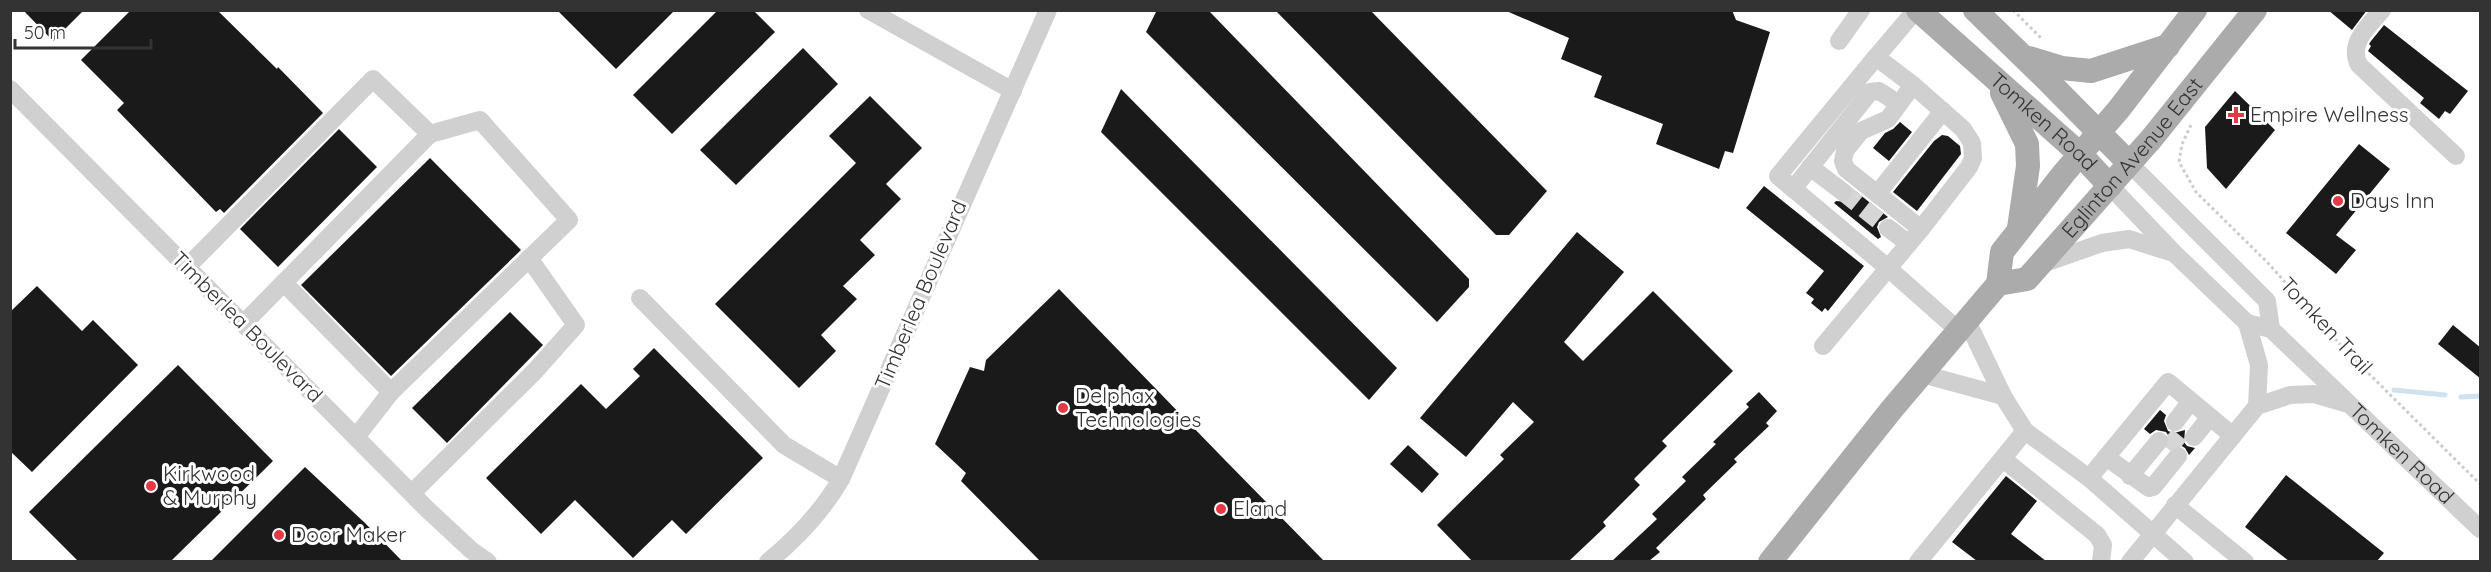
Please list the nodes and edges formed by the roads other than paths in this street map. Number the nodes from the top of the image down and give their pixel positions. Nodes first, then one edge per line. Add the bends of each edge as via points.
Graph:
1 (868, 10) edge
2 (1048, 10) edge
3 (1861, 10) edge
4 (1917, 10) edge
5 (1975, 10) edge
6 (2195, 10) edge
7 (2255, 10) edge
8 (2382, 10) edge
9 (1839, 41) dead end
10 (2168, 46) junction
11 (2022, 56) junction
12 (1876, 57) junction
13 (1992, 75) junction
14 (1913, 85) junction
15 (10, 89) edge
16 (1013, 92) junction
17 (1899, 104) junction
18 (1943, 111) junction
19 (430, 134) junction
20 (2099, 134) junction
21 (2081, 155) junction
22 (2456, 156) dead end
23 (2129, 163) junction
24 (1810, 167) junction
25 (2110, 186) junction
26 (1794, 189) junction
27 (1843, 192) tunnel mouth
28 (1878, 194) junction
29 (1888, 228) tunnel mouth
30 (1921, 229) junction
31 (2019, 229) junction
32 (1908, 243) junction
33 (2174, 253) junction
34 (529, 258) junction
35 (188, 266) junction
36 (2038, 266) junction
37 (1888, 268) junction
38 (284, 283) junction
39 (1998, 284) junction
40 (640, 298) dead end
41 (244, 323) junction
42 (2247, 323) junction
43 (1963, 326) junction
44 (2271, 329) junction
45 (1823, 346) dead end
46 (1922, 374) junction
47 (391, 392) junction
48 (2003, 396) junction
49 (2349, 404) junction
50 (2258, 406) junction
51 (2200, 409) junction
52 (2184, 429) tunnel mouth
53 (2025, 431) junction
54 (2233, 436) junction
55 (356, 437) junction
56 (2106, 457) junction
57 (2003, 459) junction
58 (2089, 478) junction
59 (2135, 479) junction
60 (841, 480) junction
61 (412, 493) junction
62 (2175, 505) junction
63 (2481, 529) edge
64 (2153, 532) junction
65 (1925, 559) edge
66 (488, 561) edge
67 (768, 561) edge
68 (1770, 561) edge
69 (2101, 561) edge
70 (2130, 561) edge
71 (2185, 561) edge
72 (2246, 561) edge

1 - 16 street
2 - 16 street, Timberlea Boulevard
3 - 9 street
4 - 12 street
4 - 13 main road, Tomken Road
5 - 11 main road, Tomken Road
6 - 10 main road, Eglinton Avenue East
7 - 23 main road, Eglinton Avenue East
8 - 22 street via 2355,47 2359,65
10 - 11 main road via 2091,70 2062,68
10 - 20 main road, Eglinton Avenue East
11 - 20 main road, Tomken Road
12 - 14 street
12 - 26 street via 1778,176
13 - 21 main road, Tomken Road
13 - 31 main road via 2027,144 2028,166
14 - 17 street
14 - 18 street
15 - 35 street, Timberlea Boulevard
16 - 60 street, Timberlea Boulevard
17 - 24 street via 1880,91 1870,92
17 - 28 street via 1887,120 1859,133 1843,154 1846,169
18 - 28 street
18 - 30 street via 1968,135 1973,158
19 - 34 street via 480,120 568,220
19 - 35 street via 373,79
19 - 38 street
20 - 21 main road, Eglinton Avenue East
20 - 23 main road, Tomken Road
21 - 25 main road, Tomken Road
21 - 31 main road, Eglinton Avenue East
23 - 25 main road, Eglinton Avenue East
23 - 44 street, Tomken Road via 2267,301
24 - 26 street
24 - 27 street
25 - 33 street, Tomken Road
25 - 36 main road, Eglinton Avenue East
26 - 37 street
28 - 30 street
29 - 32 street
30 - 32 street
31 - 39 main road, Eglinton Avenue East via 2002,252
32 - 37 street
33 - 36 street via 2129,239 2102,243
33 - 42 street, Tomken Road
34 - 47 street
34 - 61 street via 576,325
35 - 41 street, Timberlea Boulevard
36 - 39 main road, Eglinton Avenue East via 2027,279
37 - 43 street
37 - 45 street
38 - 41 street
38 - 47 street
39 - 43 main road
40 - 60 street via 784,445
41 - 55 street, Timberlea Boulevard
42 - 44 street, Tomken Road
42 - 50 street via 2259,365
43 - 46 main road
43 - 48 street
44 - 49 street, Tomken Road
46 - 48 street
46 - 68 main road
47 - 55 street
48 - 53 street
49 - 50 street via 2314,394 2290,395
49 - 63 street, Tomken Road
50 - 54 street
51 - 52 street
51 - 54 street
51 - 56 street via 2168,382
53 - 57 street
53 - 58 street
54 - 62 street
55 - 61 street, Timberlea Boulevard
56 - 58 street
56 - 59 street
57 - 65 street
57 - 69 street via 2097,535 2103,545
58 - 64 street
59 - 59 street via 2168,449 2153,487 2146,488
60 - 67 street, Timberlea Boulevard via 814,518
61 - 66 street, Timberlea Boulevard via 471,550
62 - 64 street
62 - 72 street
64 - 70 street
64 - 71 street

